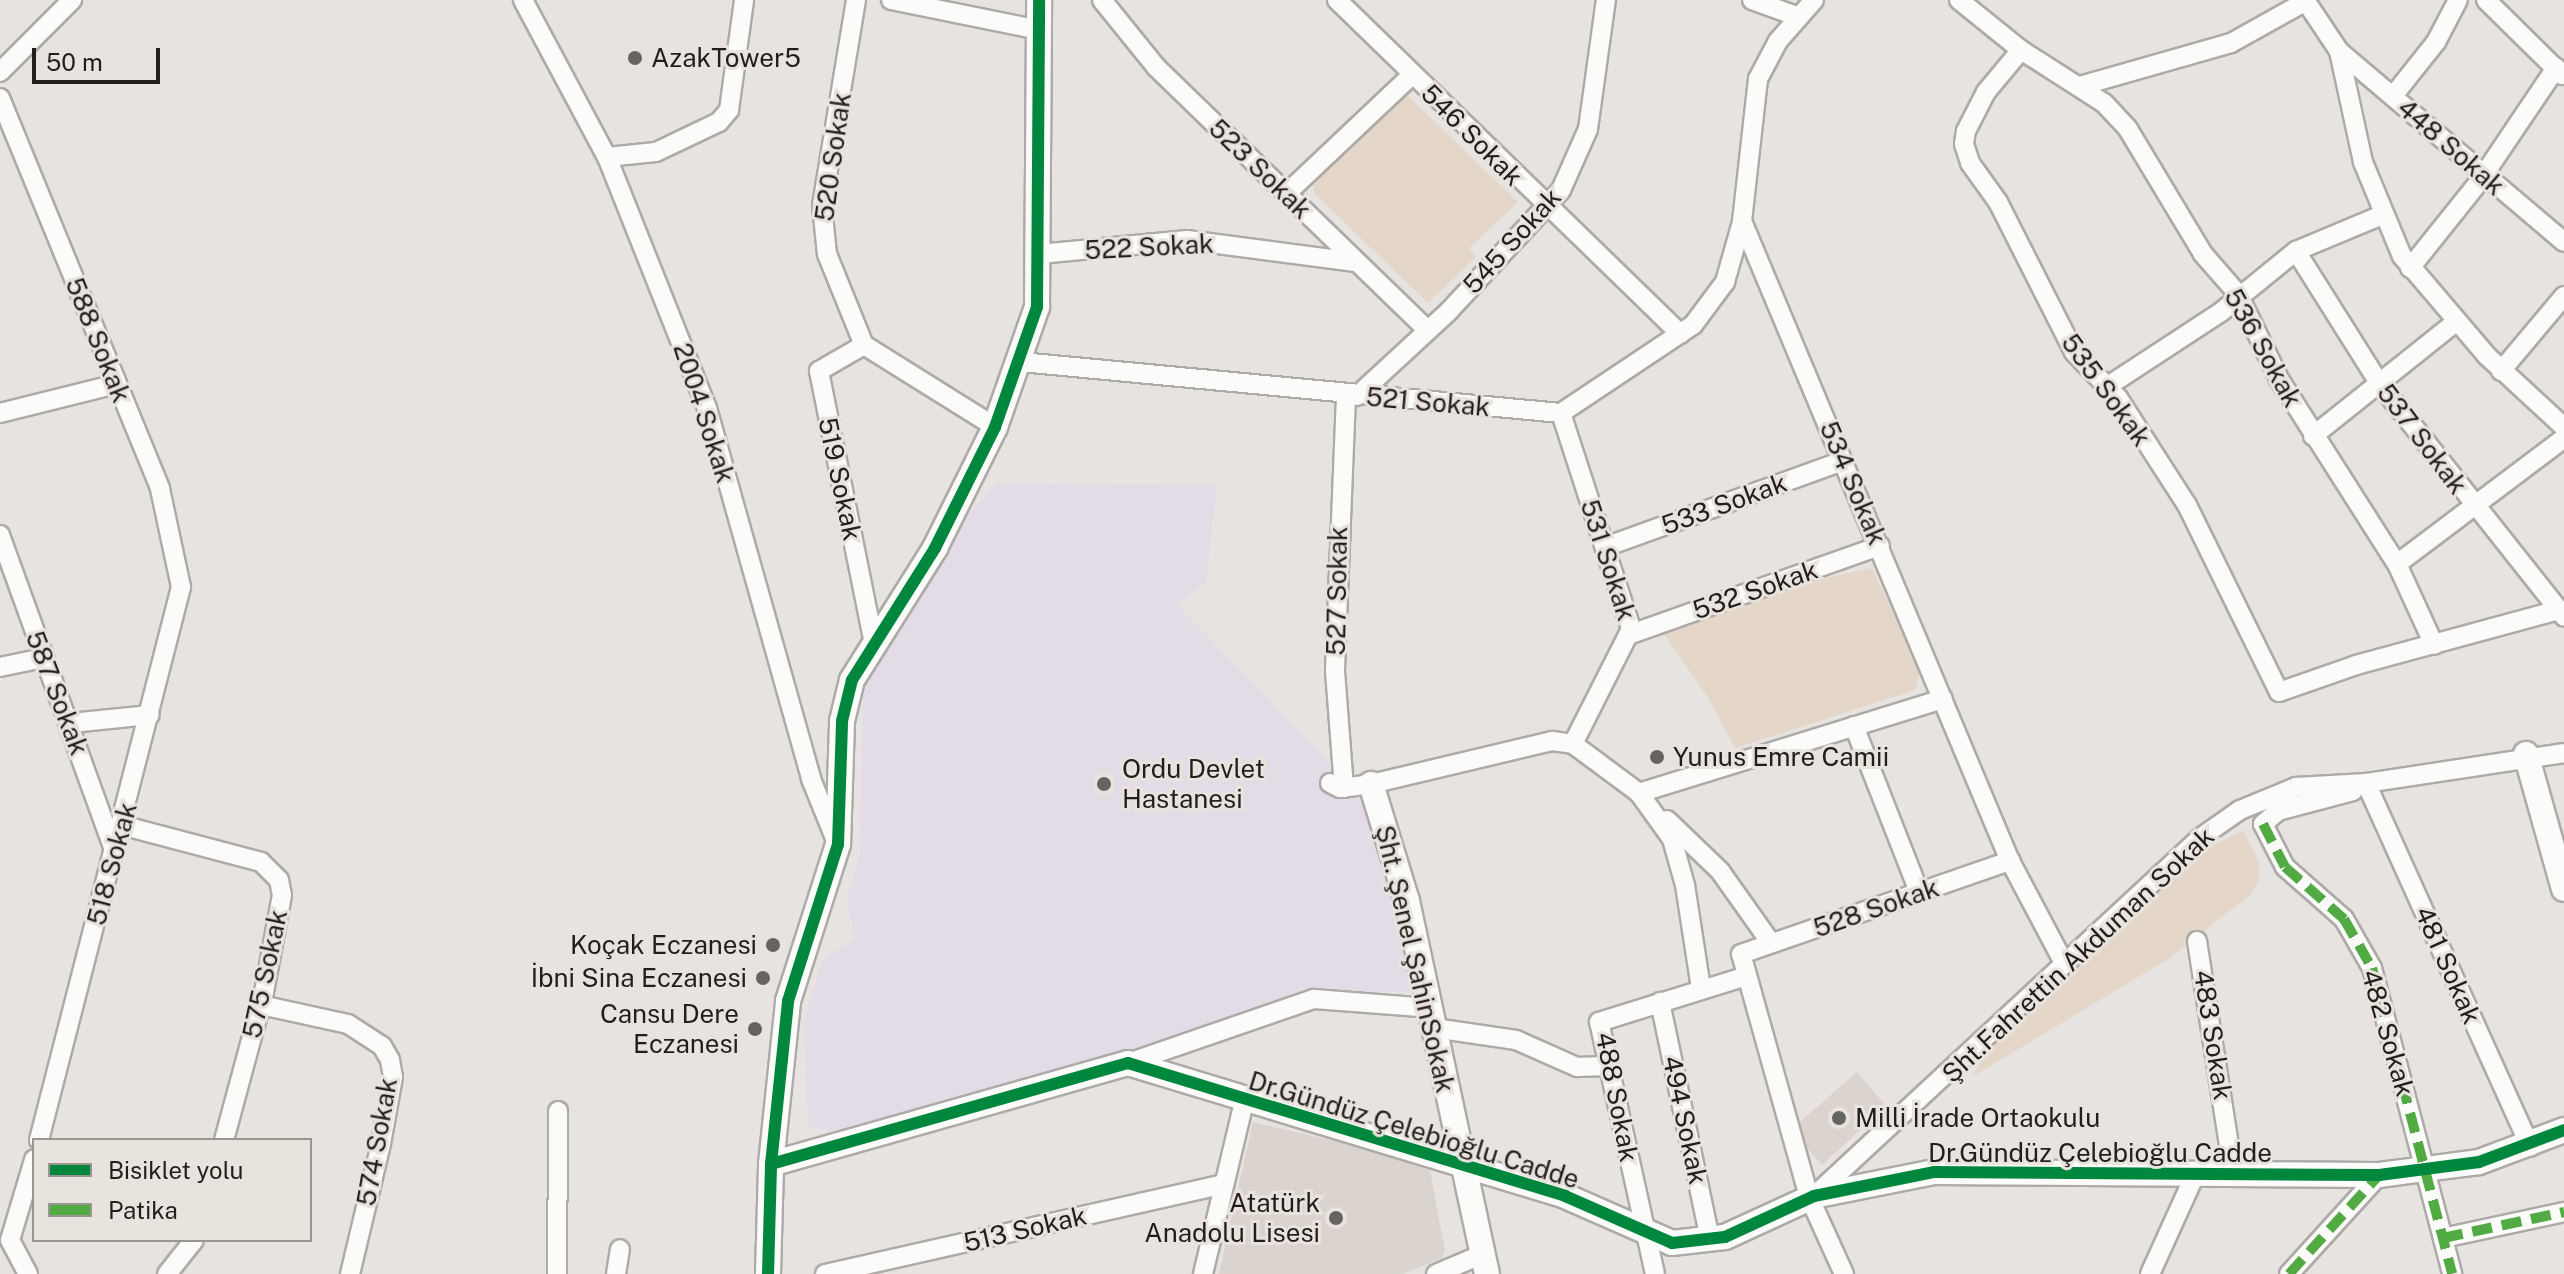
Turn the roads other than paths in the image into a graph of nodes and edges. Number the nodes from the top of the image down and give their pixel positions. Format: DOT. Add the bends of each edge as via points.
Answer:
graph roads {
  1 [pos="72,0"];
  2 [pos="523,0"];
  3 [pos="744,0"];
  4 [pos="856,0"];
  5 [pos="891,0"];
  6 [pos="1039,0"];
  7 [pos="1102,0"];
  8 [pos="1337,0"];
  9 [pos="1606,0"];
  10 [pos="1752,0"];
  11 [pos="1814,0"];
  12 [pos="1959,0"];
  13 [pos="2458,0"];
  14 [pos="2486,0"];
  15 [pos="2306,1"];
  16 [pos="1799,17"];
  17 [pos="1035,29"];
  18 [pos="2021,50"];
  19 [pos="2339,51"];
  20 [pos="0,72"];
  21 [pos="2560,73"];
  22 [pos="1412,75"];
  23 [pos="2080,86"];
  24 [pos="2393,96"];
  25 [pos="0,98"];
  26 [pos="607,157"];
  27 [pos="2483,176"];
  28 [pos="1286,194"];
  29 [pos="1545,208"];
  30 [pos="2382,215"];
  31 [pos="1742,221"];
  32 [pos="2564,242"];
  33 [pos="2296,251"];
  34 [pos="1039,254"];
  35 [pos="1354,262"];
  36 [pos="2410,268"];
  37 [pos="2238,294"];
  38 [pos="2564,296"];
  39 [pos="2456,322"];
  40 [pos="1427,330"];
  41 [pos="1680,334"];
  42 [pos="864,345"];
  43 [pos="1021,362"];
  44 [pos="2501,371"];
  45 [pos="2379,383"];
  46 [pos="116,384"];
  47 [pos="2108,386"];
  48 [pos="1352,395"];
  49 [pos="0,413"];
  50 [pos="1561,413"];
  51 [pos="995,427"];
  52 [pos="2564,427"];
  53 [pos="2313,436"];
  54 [pos="2564,438"];
  55 [pos="1842,461"];
  56 [pos="2474,508"];
  57 [pos="0,535"];
  58 [pos="1880,546"];
  59 [pos="1605,547"];
  60 [pos="2397,564"];
  61 [pos="2564,584"];
  62 [pos="181,587"];
  63 [pos="2557,608"];
  64 [pos="1631,634"];
  65 [pos="873,639"];
  66 [pos="2434,645"];
  67 [pos="43,658"];
  68 [pos="0,667"];
  69 [pos="1943,699"];
  70 [pos="150,715"];
  71 [pos="71,723"];
  72 [pos="1854,726"];
  73 [pos="1573,744"];
  74 [pos="2564,753"];
  75 [pos="2526,754"];
  76 [pos="2366,783"];
  77 [pos="1371,784"];
  78 [pos="1639,793"];
  79 [pos="121,825"];
  80 [pos="838,844"];
  81 [pos="114,850"];
  82 [pos="2010,861"];
  83 [pos="2564,889"];
  84 [pos="1920,894"];
  85 [pos="2197,941"];
  86 [pos="1771,943"];
  87 [pos="2064,963"];
  88 [pos="1747,976"];
  89 [pos="1701,988"];
  90 [pos="1660,1002"];
  91 [pos="261,1005"];
  92 [pos="1432,1018"];
  93 [pos="1128,1063"];
  94 [pos="1608,1066"];
  95 [pos="1244,1102"];
  96 [pos="558,1111"];
  97 [pos="2564,1130"];
  98 [pos="40,1138"];
  99 [pos="225,1138"];
  100 [pos="2530,1147"];
  101 [pos="771,1164"];
  102 [pos="32,1166"];
  103 [pos="1462,1169"];
  104 [pos="2428,1171"];
  105 [pos="2379,1175"];
  106 [pos="2194,1177"];
  107 [pos="2234,1177"];
  108 [pos="1224,1184"];
  109 [pos="1812,1196"];
  110 [pos="2564,1212"];
  111 [pos="1643,1230"];
  112 [pos="2443,1238"];
  113 [pos="1710,1239"];
  114 [pos="5,1241"];
  115 [pos="192,1242"];
  116 [pos="620,1249"];
  117 [pos="1485,1264"];
  118 [pos="28,1274"];
  119 [pos="167,1274"];
  120 [pos="350,1274"];
  121 [pos="557,1274"];
  122 [pos="616,1274"];
  123 [pos="768,1274"];
  124 [pos="825,1274"];
  125 [pos="1203,1274"];
  126 [pos="1436,1274"];
  127 [pos="1655,1274"];
  128 [pos="1844,1274"];
  129 [pos="2150,1274"];
  130 [pos="2289,1274"];
  131 [pos="2452,1274"];
  1 -- 20 [label="street"];
  2 -- 26 [label="street, 2004 Sokak"];
  3 -- 26 [label="street" via="729,110 719,122 656,152"];
  4 -- 42 [label="street, 520 Sokak" via="822,229 843,301"];
  5 -- 17 [label="street"];
  6 -- 17 [label="street"];
  7 -- 28 [label="street, 523 Sokak" via="1156,67"];
  8 -- 22 [label="street, 546 Sokak"];
  9 -- 29 [label="street, 545 Sokak" via="1588,129 1561,190"];
  10 -- 16 [label="street"];
  11 -- 16 [label="street, 534 Sokak"];
  12 -- 18 [label="street, 536 Sokak"];
  13 -- 24 [label="street" via="2436,42"];
  14 -- 21 [label="street"];
  15 -- 19 [label="street"];
  15 -- 23 [label="street" via="2231,43"];
  16 -- 31 [label="street, 534 Sokak" via="1778,41 1758,79"];
  17 -- 34 [label="street"];
  18 -- 23 [label="street, 536 Sokak"];
  18 -- 47 [label="street, 535 Sokak" via="1986,92 1963,139 1965,150 1998,202 2074,352"];
  19 -- 24 [label="street, 448 Sokak"];
  19 -- 30 [label="street" via="2363,162"];
  21 -- 27 [label="street"];
  22 -- 28 [label="street"];
  22 -- 29 [label="street, 546 Sokak"];
  23 -- 37 [label="street, 536 Sokak" via="2128,129 2203,254"];
  24 -- 27 [label="street, 448 Sokak"];
  25 -- 46 [label="street, 588 Sokak"];
  26 -- 80 [label="street, 2004 Sokak" via="707,408 811,779"];
  27 -- 32 [label="street, 448 Sokak"];
  27 -- 36 [label="street"];
  28 -- 35 [label="street, 523 Sokak"];
  29 -- 40 [label="street, 545 Sokak"];
  29 -- 41 [label="street, 546 Sokak"];
  30 -- 33 [label="street"];
  30 -- 36 [label="street"];
  31 -- 41 [label="street" via="1725,282 1713,302"];
  31 -- 55 [label="street, 534 Sokak"];
  33 -- 37 [label="street"];
  33 -- 45 [label="street, 537 Sokak"];
  34 -- 35 [label="street, 522 Sokak" via="1187,240"];
  34 -- 43 [label="street" via="1037,307"];
  35 -- 40 [label="street, 523 Sokak"];
  36 -- 39 [label="street"];
  37 -- 47 [label="street" via="2221,312"];
  37 -- 53 [label="street, 536 Sokak"];
  38 -- 44 [label="street"];
  39 -- 44 [label="street"];
  39 -- 45 [label="street"];
  40 -- 48 [label="street, 545 Sokak"];
  41 -- 50 [label="street"];
  42 -- 51 [label="street"];
  42 -- 65 [label="street, 519 Sokak" via="819,371"];
  43 -- 48 [label="street, 521 Sokak"];
  43 -- 51 [label="street"];
  44 -- 52 [label="street"];
  45 -- 53 [label="street"];
  45 -- 56 [label="street, 537 Sokak"];
  46 -- 49 [label="street"];
  46 -- 62 [label="street, 588 Sokak" via="160,489"];
  47 -- 66 [label="street, 535 Sokak" via="2187,505 2279,692"];
  48 -- 50 [label="street, 521 Sokak"];
  48 -- 77 [label="street, 527 Sokak" via="1335,670 1336,788"];
  50 -- 59 [label="street, 531 Sokak"];
  51 -- 65 [label="street" via="935,548"];
  53 -- 60 [label="street, 536 Sokak"];
  54 -- 56 [label="street"];
  55 -- 58 [label="street, 534 Sokak"];
  55 -- 59 [label="street, 533 Sokak"];
  56 -- 60 [label="street"];
  56 -- 63 [label="street, 537 Sokak"];
  57 -- 67 [label="street, 587 Sokak"];
  58 -- 64 [label="street, 532 Sokak"];
  58 -- 69 [label="street, 534 Sokak"];
  59 -- 64 [label="street, 531 Sokak"];
  60 -- 66 [label="street, 536 Sokak"];
  61 -- 63 [label="street"];
  62 -- 70 [label="street, 518 Sokak"];
  63 -- 66 [label="street"];
  64 -- 73 [label="street, 531 Sokak"];
  65 -- 80 [label="street" via="856,671 842,721"];
  67 -- 68 [label="street"];
  67 -- 71 [label="street, 587 Sokak"];
  69 -- 72 [label="street"];
  69 -- 82 [label="street, 534 Sokak"];
  70 -- 71 [label="street"];
  70 -- 79 [label="street, 518 Sokak"];
  71 -- 81 [label="street, 587 Sokak"];
  72 -- 78 [label="street"];
  72 -- 84 [label="street"];
  73 -- 77 [label="street" via="1552,741"];
  73 -- 78 [label="street"];
  74 -- 75 [label="street, Şht.Fahrettin Akduman Sokak"];
  75 -- 76 [label="street, Şht.Fahrettin Akduman Sokak"];
  75 -- 83 [label="street"];
  76 -- 87 [label="street, Şht.Fahrettin Akduman Sokak" via="2296,787 2240,810 2200,838"];
  76 -- 100 [label="street, 481 Sokak"];
  76 -- 104 [label="street, 482 Sokak" via="2349,793 2278,811 2263,824 2285,867 2344,919 2372,968"];
  77 -- 92 [label="street, Şht. Şenel ŞahinSokak" via="1407,901"];
  78 -- 86 [label="street" via="1720,871"];
  78 -- 89 [label="street" via="1672,839"];
  79 -- 81 [label="street, 518 Sokak"];
  79 -- 91 [label="street, 575 Sokak" via="272,869 282,895"];
  80 -- 101 [label="street" via="788,1001"];
  81 -- 98 [label="street, 518 Sokak"];
  82 -- 84 [label="street, 528 Sokak"];
  82 -- 87 [label="street, 534 Sokak"];
  84 -- 86 [label="street, 528 Sokak"];
  85 -- 107 [label="street, 483 Sokak"];
  86 -- 88 [label="street, 528 Sokak" via="1741,954"];
  87 -- 109 [label="street, Şht.Fahrettin Akduman Sokak"];
  88 -- 89 [label="street, 488 Sokak"];
  88 -- 109 [label="street"];
  89 -- 90 [label="street, 488 Sokak"];
  90 -- 94 [label="street, 488 Sokak" via="1599,1022"];
  90 -- 113 [label="street, 494 Sokak"];
  91 -- 99 [label="street, 575 Sokak"];
  91 -- 120 [label="street, 574 Sokak" via="348,1024 382,1046 390,1060 393,1077 381,1144"];
  92 -- 93 [label="street" via="1314,999"];
  92 -- 94 [label="street" via="1516,1040 1577,1067"];
  92 -- 103 [label="street, Şht. Şenel ŞahinSokak"];
  93 -- 95 [label="street, Dr.Gündüz Çelebioğlu Cadde"];
  93 -- 101 [label="street"];
  94 -- 111 [label="street, 488 Sokak"];
  95 -- 103 [label="street, Dr.Gündüz Çelebioğlu Cadde"];
  95 -- 108 [label="street"];
  96 -- 121 [label="street"];
  97 -- 100 [label="street, Dr.Gündüz Çelebioğlu Cadde"];
  100 -- 104 [label="street, Dr.Gündüz Çelebioğlu Cadde"];
  101 -- 123 [label="street"];
  102 -- 114 [label="street"];
  103 -- 111 [label="street, Dr.Gündüz Çelebioğlu Cadde" via="1565,1196"];
  103 -- 117 [label="street, Şht. Şenel ŞahinSokak"];
  104 -- 105 [label="street, Dr.Gündüz Çelebioğlu Cadde"];
  104 -- 112 [label="street, 482 Sokak"];
  105 -- 107 [label="street, Dr.Gündüz Çelebioğlu Cadde"];
  105 -- 130 [label="street"];
  106 -- 107 [label="street, Dr.Gündüz Çelebioğlu Cadde"];
  106 -- 109 [label="street, Dr.Gündüz Çelebioğlu Cadde" via="1934,1172"];
  106 -- 129 [label="street"];
  108 -- 124 [label="street, 513 Sokak"];
  108 -- 125 [label="street"];
  109 -- 113 [label="street, Dr.Gündüz Çelebioğlu Cadde"];
  109 -- 128 [label="street"];
  110 -- 112 [label="street"];
  111 -- 113 [label="street, Dr.Gündüz Çelebioğlu Cadde" via="1672,1243"];
  111 -- 127 [label="street, 488 Sokak"];
  112 -- 131 [label="street, 482 Sokak"];
  114 -- 118 [label="street"];
  115 -- 119 [label="street"];
  116 -- 122 [label="street"];
  117 -- 126 [label="street"];
}
